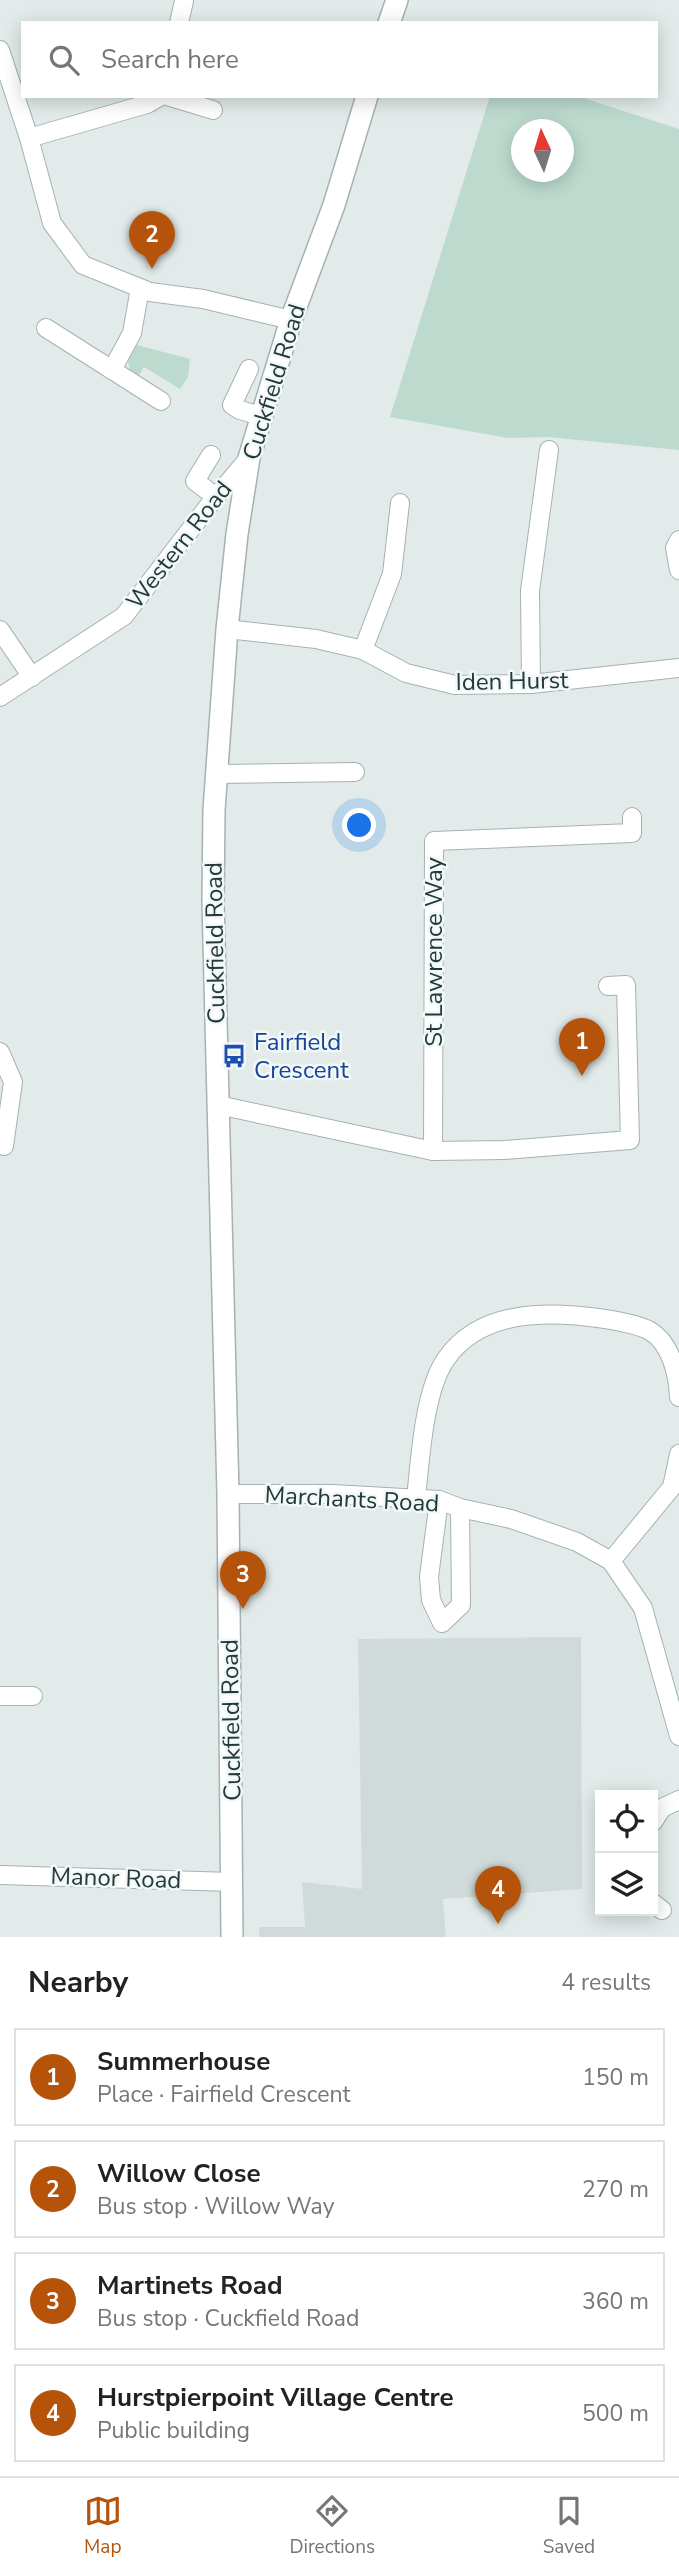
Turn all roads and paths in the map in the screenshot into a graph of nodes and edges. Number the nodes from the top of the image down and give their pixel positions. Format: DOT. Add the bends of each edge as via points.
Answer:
graph roads {
  1 [pos="183,0"];
  2 [pos="397,0"];
  3 [pos="201,1"];
  4 [pos="179,21"];
  5 [pos="390,21"];
  6 [pos="0,50"];
  7 [pos="157,98"];
  8 [pos="174,98"];
  9 [pos="366,98"];
  10 [pos="214,110"];
  11 [pos="29,138"];
  12 [pos="139,288"];
  13 [pos="291,320"];
  14 [pos="46,328"];
  15 [pos="249,369"];
  16 [pos="112,370"];
  17 [pos="161,401"];
  18 [pos="261,416"];
  19 [pos="549,450"];
  20 [pos="211,455"];
  21 [pos="249,458"];
  22 [pos="216,497"];
  23 [pos="400,503"];
  24 [pos="679,540"];
  25 [pos="679,570"];
  26 [pos="227,629"];
  27 [pos="0,630"];
  28 [pos="363,650"];
  29 [pos="679,668"];
  30 [pos="33,677"];
  31 [pos="531,684"];
  32 [pos="0,697"];
  33 [pos="355,772"];
  34 [pos="216,774"];
  35 [pos="632,817"];
  36 [pos="608,986"];
  37 [pos="0,1052"];
  38 [pos="218,1105"];
  39 [pos="4,1146"];
  40 [pos="433,1151"];
  41 [pos="679,1397"];
  42 [pos="679,1454"];
  43 [pos="228,1493"];
  44 [pos="416,1499"];
  45 [pos="439,1500"];
  46 [pos="460,1508"];
  47 [pos="611,1561"];
  48 [pos="0,1696"];
  49 [pos="33,1696"];
  50 [pos="679,1736"];
  51 [pos="679,1800"];
  52 [pos="658,1814"];
  53 [pos="0,1875"];
  54 [pos="233,1882"];
  55 [pos="232,1937"];
  1 -- 3 [label="street"];
  1 -- 4 [label="street"];
  2 -- 5 [label="street"];
  6 -- 11 [label="street"];
  7 -- 11 [label="street"];
  8 -- 10 [label="street"];
  9 -- 13 [label="street, Cuckfield Road" via="334,205"];
  11 -- 12 [label="street" via="52,223 60,234 83,265"];
  12 -- 13 [label="street"];
  12 -- 16 [label="street" via="132,333"];
  13 -- 18 [label="street, Cuckfield Road"];
  14 -- 16 [label="street"];
  15 -- 18 [label="street" via="232,405"];
  16 -- 17 [label="street"];
  18 -- 21 [label="street, Cuckfield Road"];
  19 -- 31 [label="street" via="530,591"];
  20 -- 22 [label="street" via="195,481"];
  21 -- 22 [label="street, Western Road"];
  21 -- 26 [label="street, Cuckfield Road"];
  22 -- 30 [label="street, Western Road" via="124,616"];
  23 -- 28 [label="street" via="392,574"];
  24 -- 25 [label="street" via="675,548"];
  26 -- 28 [label="street, Iden Hurst" via="316,639"];
  26 -- 34 [label="street, Cuckfield Road"];
  27 -- 30 [label="street"];
  28 -- 31 [label="street, Iden Hurst" via="406,673 455,685"];
  29 -- 31 [label="street, Iden Hurst"];
  30 -- 32 [label="street, Western Road"];
  33 -- 34 [label="street"];
  34 -- 38 [label="street, Cuckfield Road" via="213,902"];
  35 -- 40 [label="street, St Lawrence Way" via="632,833 434,841"];
  36 -- 40 [label="street" via="626,985 630,1140"];
  37 -- 39 [label="street" via="13,1082"];
  38 -- 40 [label="street"];
  38 -- 43 [label="street, Cuckfield Road"];
  41 -- 44 [label="street" via="667,1350 650,1331 574,1315 527,1314 495,1322 462,1341 445,1360 432,1391"];
  42 -- 47 [label="street" via="672,1486"];
  43 -- 44 [label="street, Marchants Road"];
  43 -- 54 [label="street, Cuckfield Road"];
  44 -- 45 [label="street, Marchants Road"];
  45 -- 46 [label="street, Marchants Road"];
  45 -- 46 [label="street" via="429,1577 431,1600 442,1623 461,1605"];
  46 -- 47 [label="street, Marchants Road" via="524,1523 577,1542"];
  47 -- 50 [label="street, Marchants Road" via="643,1608"];
  48 -- 49 [label="street"];
  51 -- 52 [label="street"];
  53 -- 54 [label="street, Manor Road"];
  54 -- 55 [label="street, Cuckfield Road"];
}
